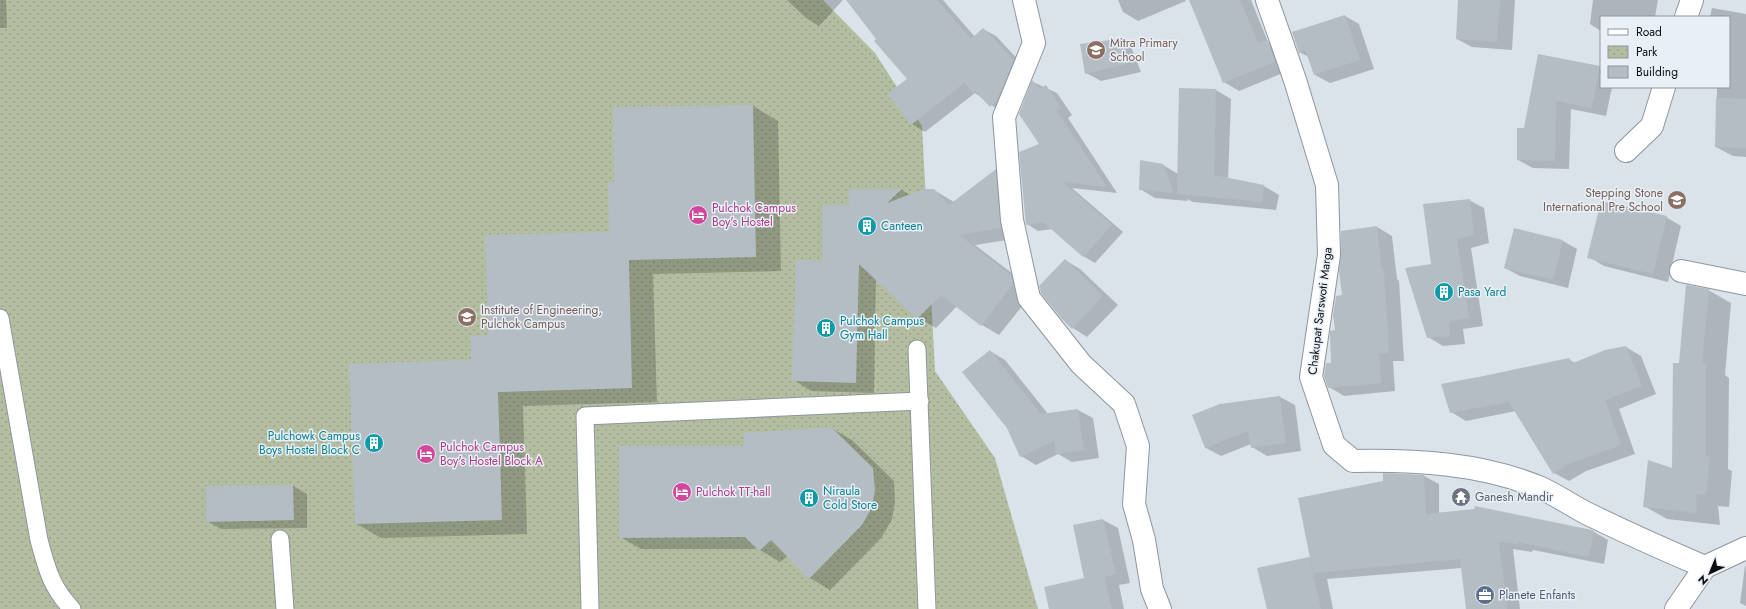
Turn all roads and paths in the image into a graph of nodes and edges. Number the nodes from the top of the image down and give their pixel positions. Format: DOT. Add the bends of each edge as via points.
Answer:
graph roads {
  1 [pos="1024,0"];
  2 [pos="1267,0"];
  3 [pos="1692,0"];
  4 [pos="1686,16"];
  5 [pos="1664,88"];
  6 [pos="1626,151"];
  7 [pos="1682,271"];
  8 [pos="1746,284"];
  9 [pos="0,318"];
  10 [pos="917,349"];
  11 [pos="920,401"];
  12 [pos="280,539"];
  13 [pos="1746,548"];
  14 [pos="1705,567"];
  15 [pos="72,609"];
  16 [pos="286,609"];
  17 [pos="590,609"];
  18 [pos="927,609"];
  19 [pos="1160,609"];
  20 [pos="1676,609"];
  1 -- 19 [label="street" via="1034,44 1004,117 1012,220 1029,298 1081,364 1124,404 1138,446 1134,504 1144,540 1152,589"];
  2 -- 14 [label="street, Chakupat Sarswoti Marga" via="1327,185 1329,255 1311,377 1334,445 1353,461 1409,460 1447,463 1497,474 1541,488 1638,538"];
  3 -- 4 [label="street"];
  5 -- 6 [label="street" via="1652,126"];
  7 -- 8 [label="street"];
  9 -- 15 [label="lane" via="39,540 49,575 60,596"];
  10 -- 11 [label="lane"];
  11 -- 17 [label="lane" via="585,416"];
  11 -- 18 [label="lane"];
  12 -- 16 [label="lane"];
  13 -- 14 [label="street"];
  14 -- 20 [label="street"];
}
